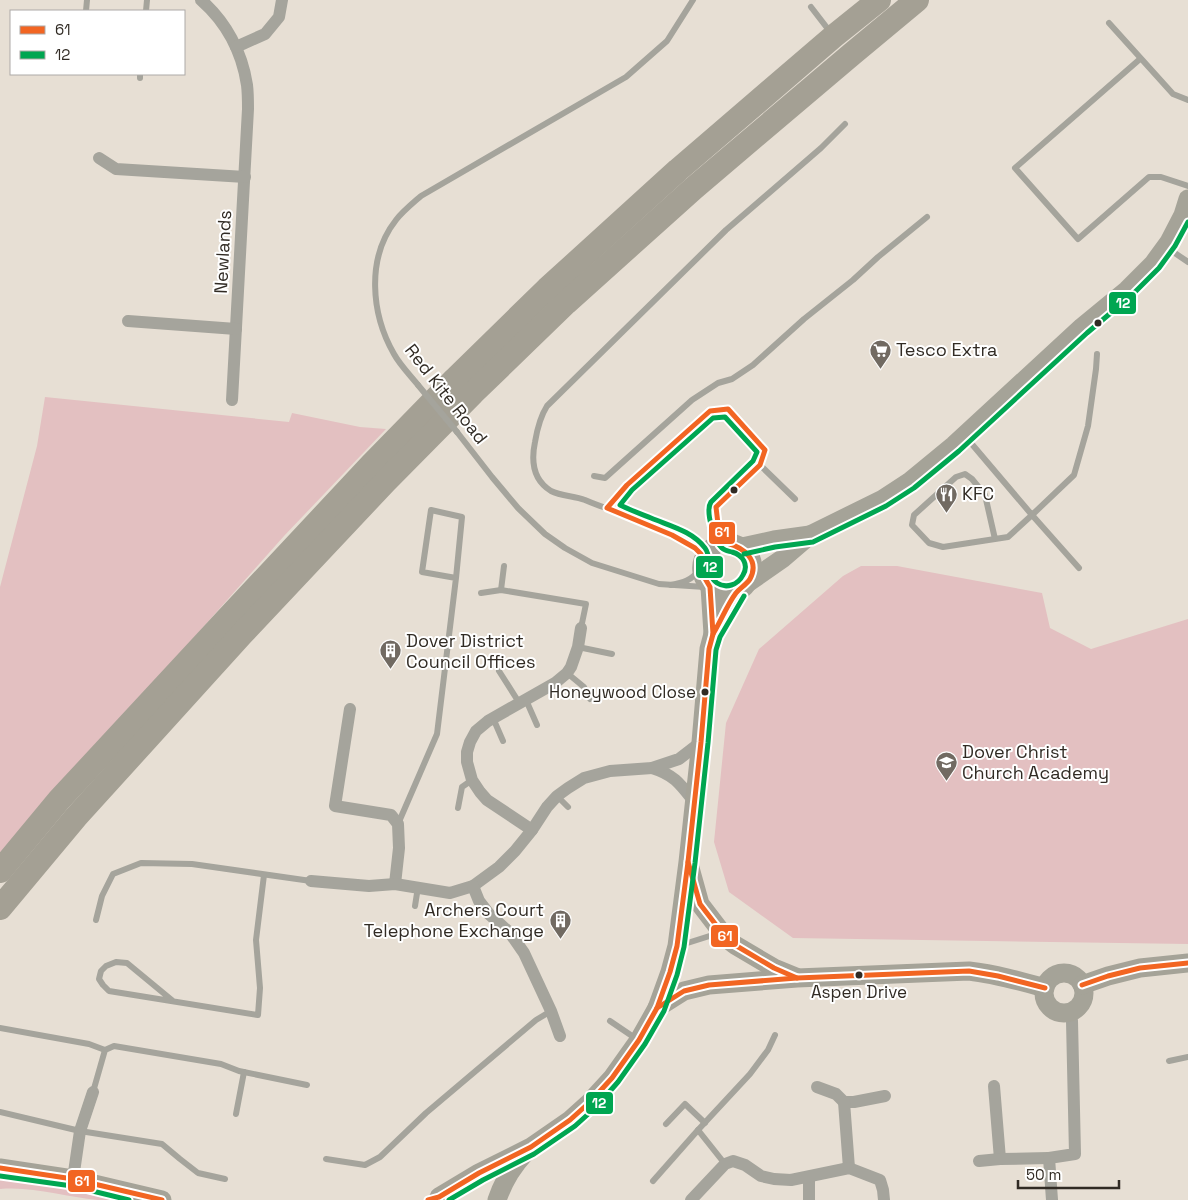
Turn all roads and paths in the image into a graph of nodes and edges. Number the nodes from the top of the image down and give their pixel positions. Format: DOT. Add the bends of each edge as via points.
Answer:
graph roads {
  1 [pos="201,0"];
  2 [pos="282,0"];
  3 [pos="693,0"];
  4 [pos="879,0"];
  5 [pos="917,0"];
  6 [pos="810,7"];
  7 [pos="1108,24"];
  8 [pos="834,36"];
  9 [pos="236,47"];
  10 [pos="1140,59"];
  11 [pos="1188,100"];
  12 [pos="844,124"];
  13 [pos="99,158"];
  14 [pos="245,177"];
  15 [pos="1188,186"];
  16 [pos="1188,199"];
  17 [pos="927,217"];
  18 [pos="1166,246"];
  19 [pos="1188,262"];
  20 [pos="128,321"];
  21 [pos="236,329"];
  22 [pos="1097,354"];
  23 [pos="232,400"];
  24 [pos="964,435"];
  25 [pos="760,465"];
  26 [pos="594,476"];
  27 [pos="795,499"];
  28 [pos="607,508"];
  29 [pos="1032,516"];
  30 [pos="810,536"];
  31 [pos="995,539"];
  32 [pos="734,545"];
  33 [pos="504,566"];
  34 [pos="702,566"];
  35 [pos="1078,568"];
  36 [pos="456,578"];
  37 [pos="671,585"];
  38 [pos="710,587"];
  39 [pos="743,587"];
  40 [pos="501,590"];
  41 [pos="481,593"];
  42 [pos="581,628"];
  43 [pos="713,634"];
  44 [pos="578,647"];
  45 [pos="612,654"];
  46 [pos="499,671"];
  47 [pos="567,673"];
  48 [pos="590,699"];
  49 [pos="523,702"];
  50 [pos="350,709"];
  51 [pos="493,718"];
  52 [pos="537,725"];
  53 [pos="503,741"];
  54 [pos="701,742"];
  55 [pos="652,768"];
  56 [pos="472,780"];
  57 [pos="557,796"];
  58 [pos="695,803"];
  59 [pos="568,807"];
  60 [pos="458,808"];
  61 [pos="398,824"];
  62 [pos="532,830"];
  63 [pos="688,862"];
  64 [pos="0,871"];
  65 [pos="264,875"];
  66 [pos="311,881"];
  67 [pos="396,884"];
  68 [pos="473,886"];
  69 [pos="418,887"];
  70 [pos="415,906"];
  71 [pos="0,908"];
  72 [pos="96,920"];
  73 [pos="722,932"];
  74 [pos="677,946"];
  75 [pos="1188,963"];
  76 [pos="797,978"];
  77 [pos="1082,985"];
  78 [pos="1045,988"];
  79 [pos="173,1001"];
  80 [pos="657,1008"];
  81 [pos="551,1011"];
  82 [pos="1070,1012"];
  83 [pos="610,1021"];
  84 [pos="0,1028"];
  85 [pos="775,1034"];
  86 [pos="560,1036"];
  87 [pos="639,1040"];
  88 [pos="105,1050"];
  89 [pos="1188,1057"];
  90 [pos="1169,1061"];
  91 [pos="244,1072"];
  92 [pos="307,1085"];
  93 [pos="994,1086"];
  94 [pos="817,1088"];
  95 [pos="94,1092"];
  96 [pos="885,1096"];
  97 [pos="844,1102"];
  98 [pos="0,1112"];
  99 [pos="236,1114"];
  100 [pos="705,1123"];
  101 [pos="666,1124"];
  102 [pos="698,1130"];
  103 [pos="80,1131"];
  104 [pos="531,1147"];
  105 [pos="1049,1158"];
  106 [pos="326,1159"];
  107 [pos="1000,1159"];
  108 [pos="979,1161"];
  109 [pos="725,1164"];
  110 [pos="0,1168"];
  111 [pos="849,1168"];
  112 [pos="809,1177"];
  113 [pos="73,1179"];
  114 [pos="225,1179"];
  115 [pos="653,1181"];
  116 [pos="434,1199"];
  117 [pos="162,1200"];
  118 [pos="463,1200"];
  119 [pos="497,1200"];
  120 [pos="691,1200"];
  121 [pos="809,1200"];
  122 [pos="884,1200"];
  123 [pos="1052,1200"];
  1 -- 9 [label="street, Newlands" via="222,22"];
  2 -- 9 [label="street" via="279,16 265,34"];
  3 -- 37 [label="lane, Red Kite Road, bridge" via="667,40 626,77 421,196 396,219 383,241 375,268 382,328 394,355 518,508 545,534 592,563"];
  4 -- 8 [label="highway"];
  5 -- 71 [label="highway" via="694,188 473,393 242,634 76,817"];
  6 -- 8 [label="lane"];
  7 -- 10 [label="lane"];
  8 -- 64 [label="highway" via="546,289 455,379 79,778"];
  9 -- 14 [label="street, Newlands" via="247,86"];
  10 -- 11 [label="lane" via="1173,94"];
  10 -- 15 [label="lane" via="1015,168 1078,239 1149,177"];
  12 -- 28 [label="lane" via="726,230 543,412 532,455 534,470 541,481 551,490"];
  13 -- 14 [label="street" via="116,169"];
  14 -- 21 [label="street, Newlands"];
  16 -- 18 [label="street"];
  17 -- 26 [label="lane" via="753,365 692,400 605,478"];
  18 -- 19 [label="lane"];
  18 -- 24 [label="street" via="1127,290"];
  20 -- 21 [label="street"];
  21 -- 23 [label="street, Newlands"];
  22 -- 29 [label="lane" via="1088,426 1074,476"];
  24 -- 29 [label="lane"];
  24 -- 30 [label="street" via="909,482"];
  25 -- 27 [label="lane"];
  25 -- 28 [label="lane" via="765,450 728,410 710,411 627,484"];
  25 -- 32 [label="lane" via="716,507 718,524"];
  28 -- 34 [label="lane" via="673,534 693,546 701,554"];
  29 -- 31 [label="lane" via="1008,537"];
  29 -- 35 [label="lane"];
  30 -- 32 [label="street"];
  30 -- 39 [label="street"];
  31 -- 31 [label="lane" via="985,495 965,474 956,477 914,515 912,525 929,543 943,547"];
  32 -- 34 [label="street" via="719,543 707,553"];
  32 -- 39 [label="street" via="749,554 752,561 752,575"];
  33 -- 40 [label="lane"];
  34 -- 37 [label="lane" via="690,580"];
  34 -- 38 [label="street" via="702,574"];
  36 -- 36 [label="lane" via="422,572 431,510 462,516"];
  36 -- 61 [label="lane" via="437,734"];
  37 -- 38 [label="lane, Red Kite Road"];
  38 -- 39 [label="street" via="730,594"];
  38 -- 43 [label="street"];
  39 -- 43 [label="street"];
  40 -- 41 [label="lane"];
  40 -- 42 [label="lane" via="586,604"];
  42 -- 44 [label="street"];
  43 -- 54 [label="street"];
  44 -- 45 [label="lane"];
  44 -- 47 [label="street"];
  46 -- 49 [label="lane"];
  47 -- 48 [label="lane" via="584,687"];
  47 -- 49 [label="street"];
  49 -- 51 [label="street"];
  49 -- 52 [label="lane"];
  50 -- 61 [label="street" via="335,806 391,815"];
  51 -- 53 [label="lane"];
  51 -- 56 [label="street" via="476,731 470,742 467,762"];
  54 -- 55 [label="street" via="679,759"];
  54 -- 58 [label="street"];
  55 -- 57 [label="street" via="610,770 584,778"];
  55 -- 58 [label="street" via="677,781"];
  56 -- 60 [label="lane" via="462,787"];
  56 -- 62 [label="street" via="487,800"];
  57 -- 59 [label="lane"];
  57 -- 62 [label="street"];
  58 -- 63 [label="street"];
  61 -- 67 [label="street"];
  62 -- 68 [label="street" via="499,867"];
  63 -- 73 [label="street" via="700,904"];
  63 -- 74 [label="street"];
  65 -- 66 [label="lane"];
  65 -- 72 [label="lane" via="192,864 142,863 113,874 102,896"];
  65 -- 79 [label="lane" via="256,940 260,988 258,1015"];
  66 -- 67 [label="street" via="369,886"];
  67 -- 69 [label="street"];
  68 -- 69 [label="street" via="450,893"];
  68 -- 81 [label="street" via="488,914 510,933 524,953"];
  69 -- 70 [label="lane"];
  73 -- 74 [label="lane"];
  73 -- 76 [label="street" via="735,945"];
  74 -- 80 [label="street"];
  75 -- 77 [label="street" via="1140,968"];
  76 -- 78 [label="street" via="969,971"];
  76 -- 80 [label="street" via="709,985 684,991"];
  77 -- 78 [label="street" via="1073,976 1059,974"];
  77 -- 82 [label="street" via="1081,1004"];
  78 -- 82 [label="street" via="1048,1006 1064,1014"];
  79 -- 79 [label="lane" via="109,991 99,979 101,971 116,962 127,963"];
  80 -- 87 [label="street"];
  81 -- 86 [label="street"];
  81 -- 106 [label="lane" via="450,1092 380,1157 365,1165"];
  82 -- 105 [label="street" via="1075,1154"];
  83 -- 87 [label="lane"];
  84 -- 88 [label="lane" via="89,1044"];
  85 -- 100 [label="lane" via="768,1050 750,1074"];
  87 -- 104 [label="street" via="590,1102"];
  88 -- 91 [label="lane" via="121,1046 221,1064"];
  88 -- 95 [label="lane"];
  89 -- 90 [label="lane"];
  91 -- 92 [label="lane"];
  91 -- 99 [label="lane"];
  93 -- 107 [label="street"];
  94 -- 97 [label="street" via="836,1094"];
  95 -- 103 [label="street"];
  96 -- 97 [label="street"];
  97 -- 111 [label="street"];
  98 -- 103 [label="lane"];
  100 -- 101 [label="lane" via="685,1104"];
  100 -- 102 [label="lane"];
  102 -- 109 [label="lane"];
  102 -- 115 [label="lane"];
  103 -- 113 [label="street"];
  103 -- 114 [label="lane" via="162,1144 198,1173"];
  104 -- 116 [label="street"];
  104 -- 119 [label="street" via="516,1163"];
  105 -- 107 [label="street"];
  105 -- 123 [label="street"];
  107 -- 108 [label="street"];
  109 -- 112 [label="street" via="733,1161 774,1179"];
  109 -- 120 [label="street"];
  110 -- 113 [label="street"];
  111 -- 112 [label="street"];
  111 -- 122 [label="street" via="880,1180"];
  112 -- 121 [label="street"];
  113 -- 117 [label="street"];
  116 -- 118 [label="street" via="452,1197"];
}
